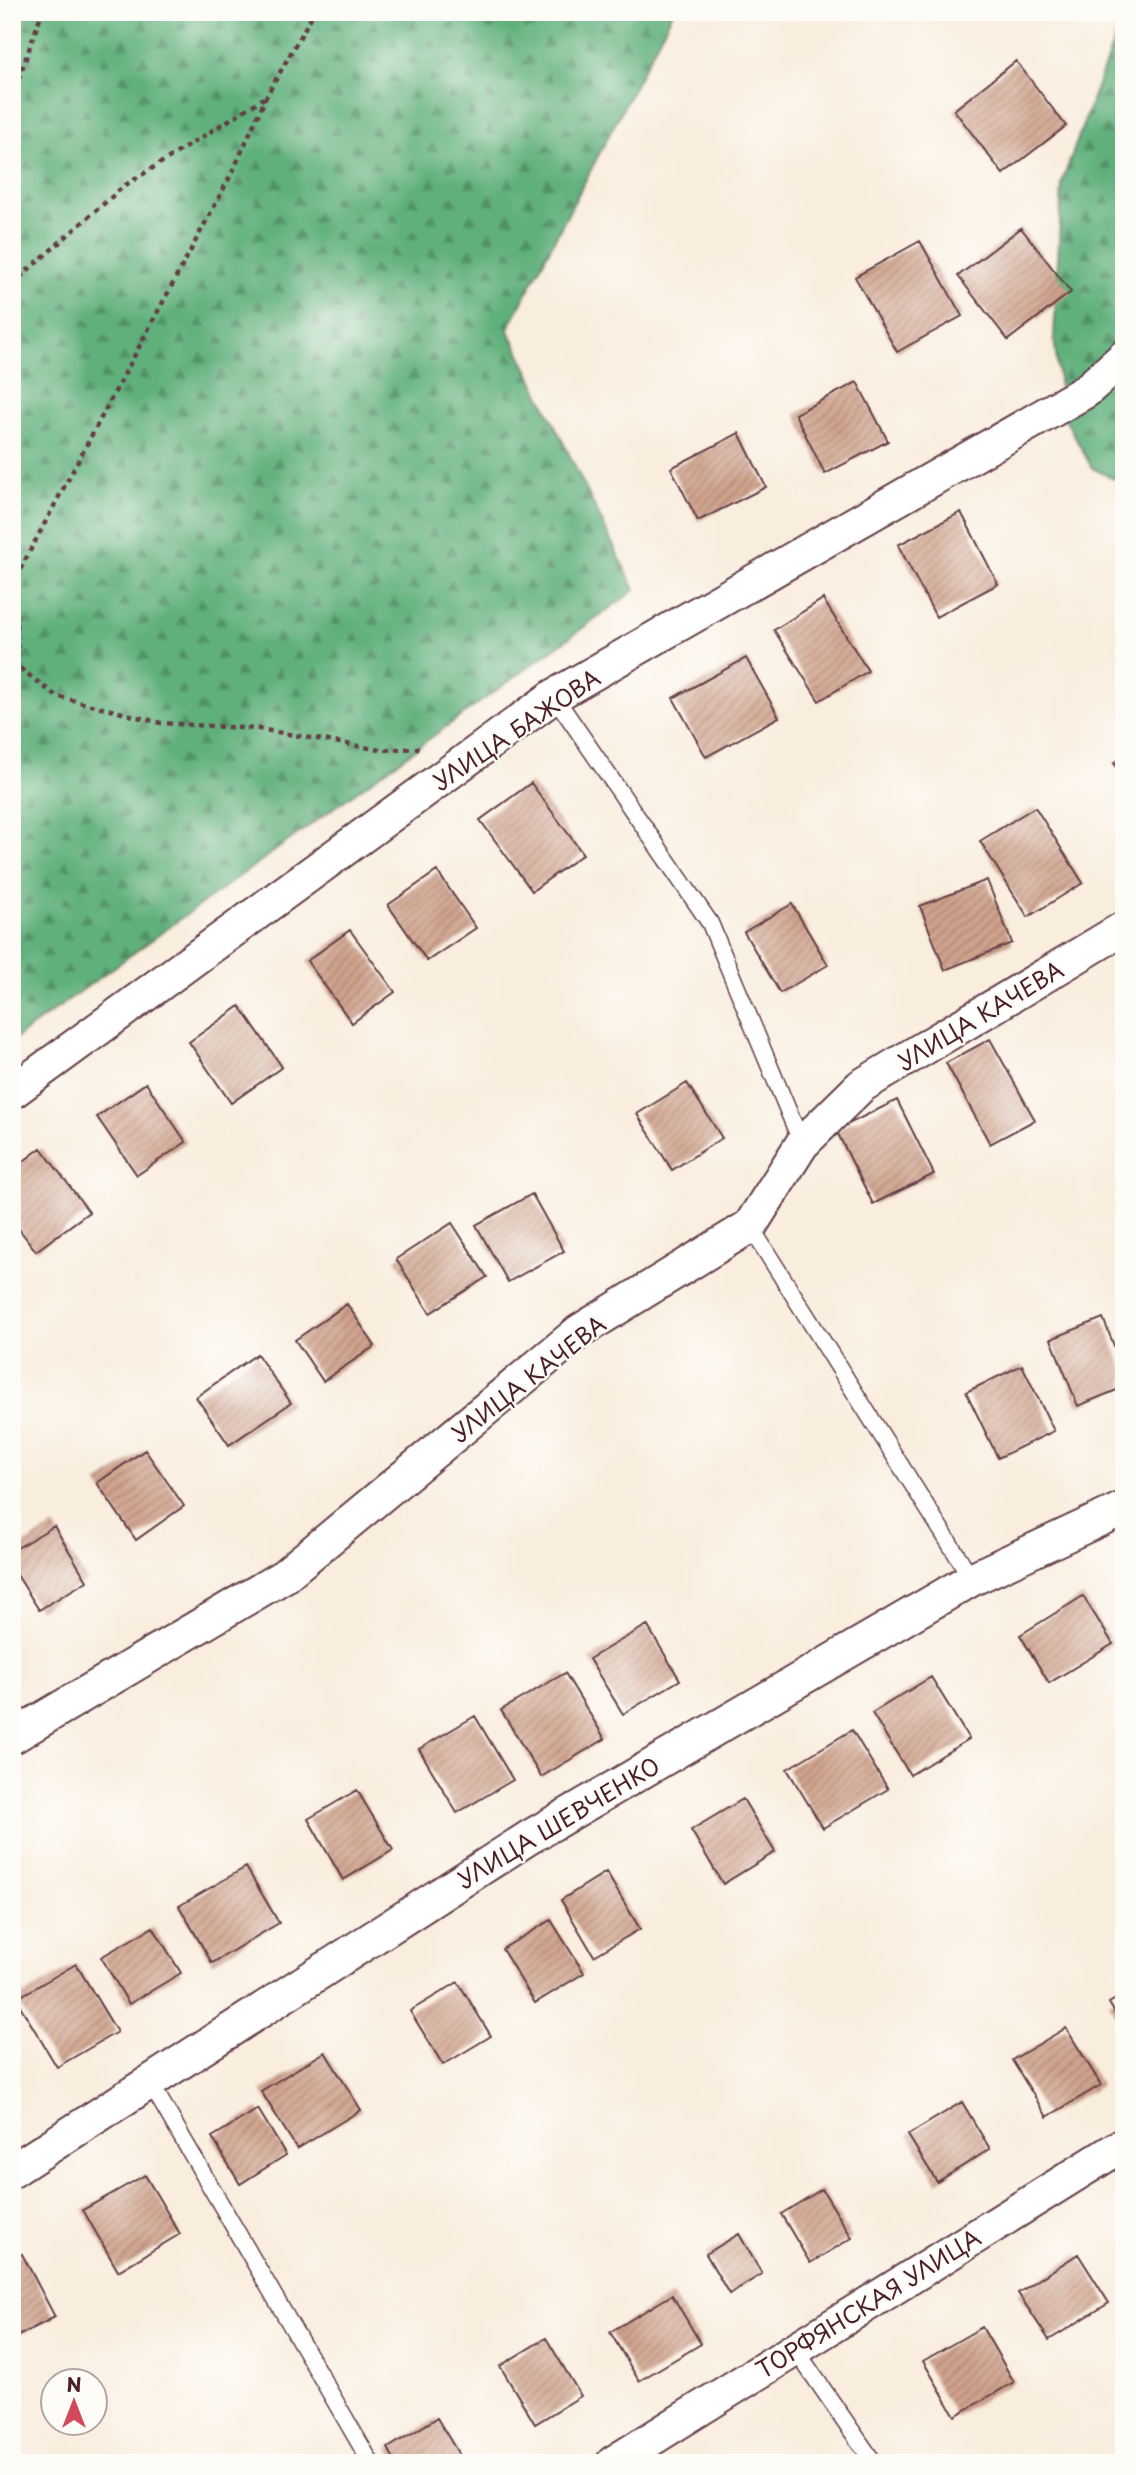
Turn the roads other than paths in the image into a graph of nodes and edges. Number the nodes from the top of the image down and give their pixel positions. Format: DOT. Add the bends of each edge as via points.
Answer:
graph roads {
  1 [pos="1124,357"];
  2 [pos="554,696"];
  3 [pos="1124,928"];
  4 [pos="12,1092"];
  5 [pos="802,1144"];
  6 [pos="750,1227"];
  7 [pos="1124,1508"];
  8 [pos="972,1578"];
  9 [pos="12,1737"];
  10 [pos="151,2084"];
  11 [pos="1124,2144"];
  12 [pos="12,2171"];
  13 [pos="795,2349"];
  14 [pos="371,2463"];
  15 [pos="612,2463"];
  16 [pos="874,2463"];
  1 -- 2 [label="street, УЛИЦА БАЖОВА" via="1086,391"];
  2 -- 4 [label="street, УЛИЦА БАЖОВА"];
  2 -- 5 [label="lane" via="710,923"];
  3 -- 5 [label="street, УЛИЦА КАЧЕВА" via="862,1086"];
  5 -- 6 [label="street, УЛИЦА КАЧЕВА"];
  6 -- 8 [label="lane"];
  6 -- 9 [label="street, УЛИЦА КАЧЕВА" via="580,1331 284,1576"];
  7 -- 8 [label="street, УЛИЦА ШЕВЧЕНКО"];
  8 -- 10 [label="street, УЛИЦА ШЕВЧЕНКО" via="528,1838"];
  10 -- 12 [label="street, УЛИЦА ШЕВЧЕНКО"];
  10 -- 14 [label="lane"];
  11 -- 13 [label="street, ТОРФЯНСКАЯ УЛИЦА"];
  13 -- 15 [label="street, ТОРФЯНСКАЯ УЛИЦА"];
  13 -- 16 [label="lane"];
}
